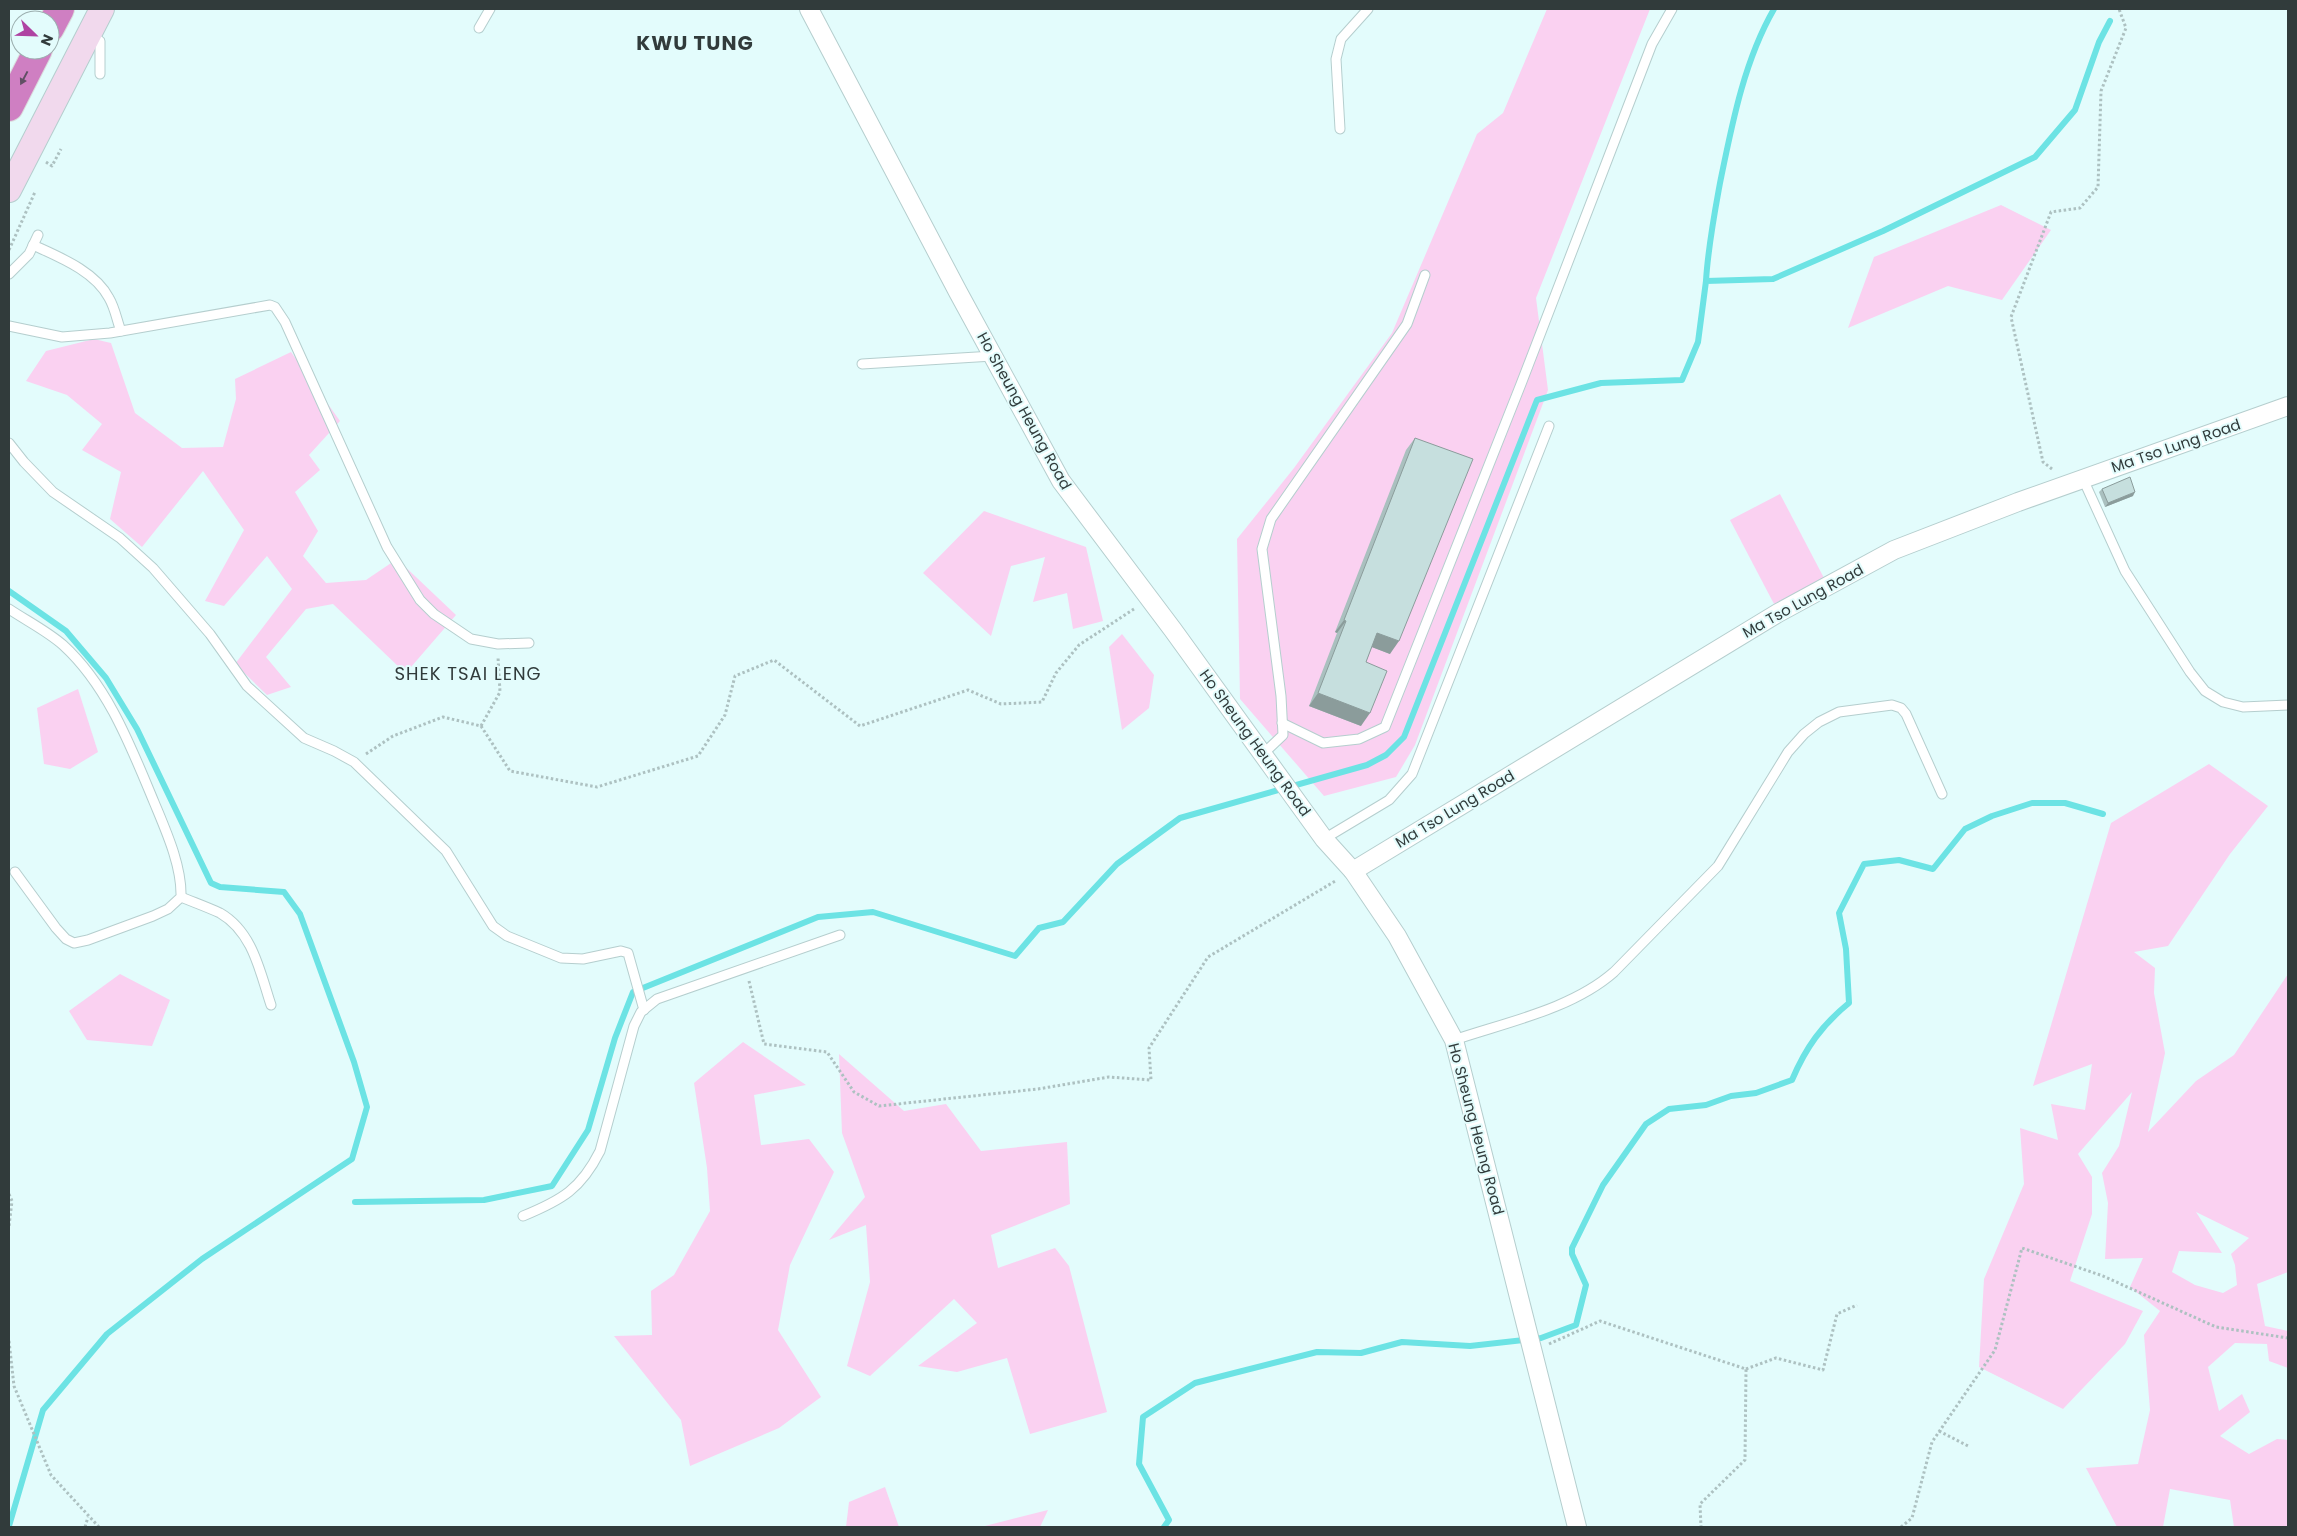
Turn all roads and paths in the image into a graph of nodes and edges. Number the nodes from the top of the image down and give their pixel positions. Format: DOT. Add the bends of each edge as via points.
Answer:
graph roads {
  1 [pos="102,9"];
  2 [pos="490,9"];
  3 [pos="809,9"];
  4 [pos="1368,9"];
  5 [pos="1672,9"];
  6 [pos="2119,9"];
  7 [pos="479,28"];
  8 [pos="89,35"];
  9 [pos="33,60"];
  10 [pos="100,74"];
  11 [pos="9,106"];
  12 [pos="1340,129"];
  13 [pos="61,149"];
  14 [pos="52,166"];
  15 [pos="9,190"];
  16 [pos="38,235"];
  17 [pos="33,245"];
  18 [pos="9,274"];
  19 [pos="1425,275"];
  20 [pos="9,326"];
  21 [pos="121,331"];
  22 [pos="993,356"];
  23 [pos="862,364"];
  24 [pos="2288,406"];
  25 [pos="1549,426"];
  26 [pos="9,443"];
  27 [pos="2076,481"];
  28 [pos="1149,598"];
  29 [pos="9,609"];
  30 [pos="529,643"];
  31 [pos="498,644"];
  32 [pos="2288,705"];
  33 [pos="1282,723"];
  34 [pos="481,726"];
  35 [pos="1263,754"];
  36 [pos="354,762"];
  37 [pos="1942,794"];
  38 [pos="1324,839"];
  39 [pos="1353,870"];
  40 [pos="15,872"];
  41 [pos="180,897"];
  42 [pos="840,935"];
  43 [pos="745,968"];
  44 [pos="271,1005"];
  45 [pos="644,1010"];
  46 [pos="1454,1040"];
  47 [pos="9,1194"];
  48 [pos="523,1216"];
  49 [pos="9,1226"];
  50 [pos="1857,1305"];
  51 [pos="2288,1338"];
  52 [pos="9,1342"];
  53 [pos="1533,1352"];
  54 [pos="1746,1370"];
  55 [pos="1939,1431"];
  56 [pos="1970,1447"];
  57 [pos="88,1516"];
  58 [pos="85,1527"];
  59 [pos="99,1527"];
  60 [pos="1577,1527"];
  61 [pos="1701,1527"];
  62 [pos="1901,1527"];
  1 -- 8 [label="main road"];
  2 -- 7 [label="lane"];
  3 -- 22 [label="street, Ho Sheung Heung Road"];
  4 -- 12 [label="lane" via="1341,39 1336,59"];
  5 -- 33 [label="lane" via="1652,44 1522,384 1385,727 1359,739 1323,743"];
  6 -- 27 [label="path" via="2126,28 2101,91 2098,187 2080,208 2051,212 2011,317 2043,462"];
  8 -- 10 [label="lane" via="100,41"];
  8 -- 15 [label="main road"];
  9 -- 11 [label="highway, one-way"];
  13 -- 14 [label="path"];
  16 -- 17 [label="lane"];
  17 -- 18 [label="lane" via="29,254"];
  17 -- 21 [label="lane" via="74,264 99,285 109,297"];
  19 -- 33 [label="lane" via="1407,324 1271,519 1262,549"];
  20 -- 21 [label="lane" via="62,337"];
  21 -- 31 [label="lane" via="270,305 274,307 284,322 387,547 420,600 434,614 472,639"];
  22 -- 23 [label="lane"];
  22 -- 28 [label="street, Ho Sheung Heung Road" via="1061,481"];
  24 -- 27 [label="street, Ma Tso Lung Road"];
  25 -- 38 [label="lane" via="1412,774 1389,800"];
  26 -- 36 [label="lane" via="53,492 120,538 153,568 210,634 238,677 254,692 304,738"];
  27 -- 32 [label="lane" via="2125,571 2205,691 2223,702 2243,706"];
  27 -- 39 [label="street, Ma Tso Lung Road" via="1894,550 1778,613"];
  28 -- 34 [label="path" via="1079,645 1056,673 1042,702 1001,704 968,690 860,726 774,660 735,676 725,715 698,756 597,787 510,771"];
  28 -- 35 [label="street, Ho Sheung Heung Road"];
  29 -- 41 [label="lane" via="62,646 82,667 114,713 162,823 181,881"];
  30 -- 31 [label="lane"];
  31 -- 34 [label="path" via="500,692"];
  33 -- 35 [label="lane" via="1283,735"];
  34 -- 36 [label="path" via="443,718 393,736"];
  35 -- 38 [label="street, Ho Sheung Heung Road"];
  36 -- 45 [label="lane" via="446,851 493,926 507,936 561,958 572,960 628,952"];
  37 -- 46 [label="lane" via="1901,708 1892,705 1839,712 1819,722 1788,752 1718,866 1614,972 1571,1000"];
  38 -- 39 [label="street, Ho Sheung Heung Road"];
  39 -- 43 [label="path" via="1208,957 1149,1048 1151,1080 1109,1077 1038,1089 879,1106 854,1092 828,1052 764,1044"];
  39 -- 46 [label="street, Ho Sheung Heung Road" via="1397,936"];
  40 -- 41 [label="lane" via="56,928 74,943 153,916 168,909"];
  41 -- 44 [label="lane" via="220,914 242,933 253,950"];
  42 -- 43 [label="lane"];
  43 -- 45 [label="lane" via="657,999"];
  45 -- 48 [label="lane" via="634,1026 600,1151 591,1169 577,1187 560,1200"];
  46 -- 53 [label="street, Ho Sheung Heung Road"];
  47 -- 49 [label="path" via="12,1201"];
  50 -- 54 [label="path" via="1837,1314 1823,1370 1776,1358"];
  51 -- 55 [label="path" via="2216,1327 2102,1276 2022,1248 1995,1350"];
  52 -- 57 [label="path" via="14,1386 51,1475"];
  53 -- 54 [label="path" via="1600,1321"];
  53 -- 60 [label="street, Ho Sheung Heung Road"];
  54 -- 61 [label="path" via="1745,1460 1700,1504"];
  55 -- 56 [label="path"];
  55 -- 62 [label="path" via="1932,1442 1912,1518"];
  57 -- 58 [label="path"];
  57 -- 59 [label="path"];
}
